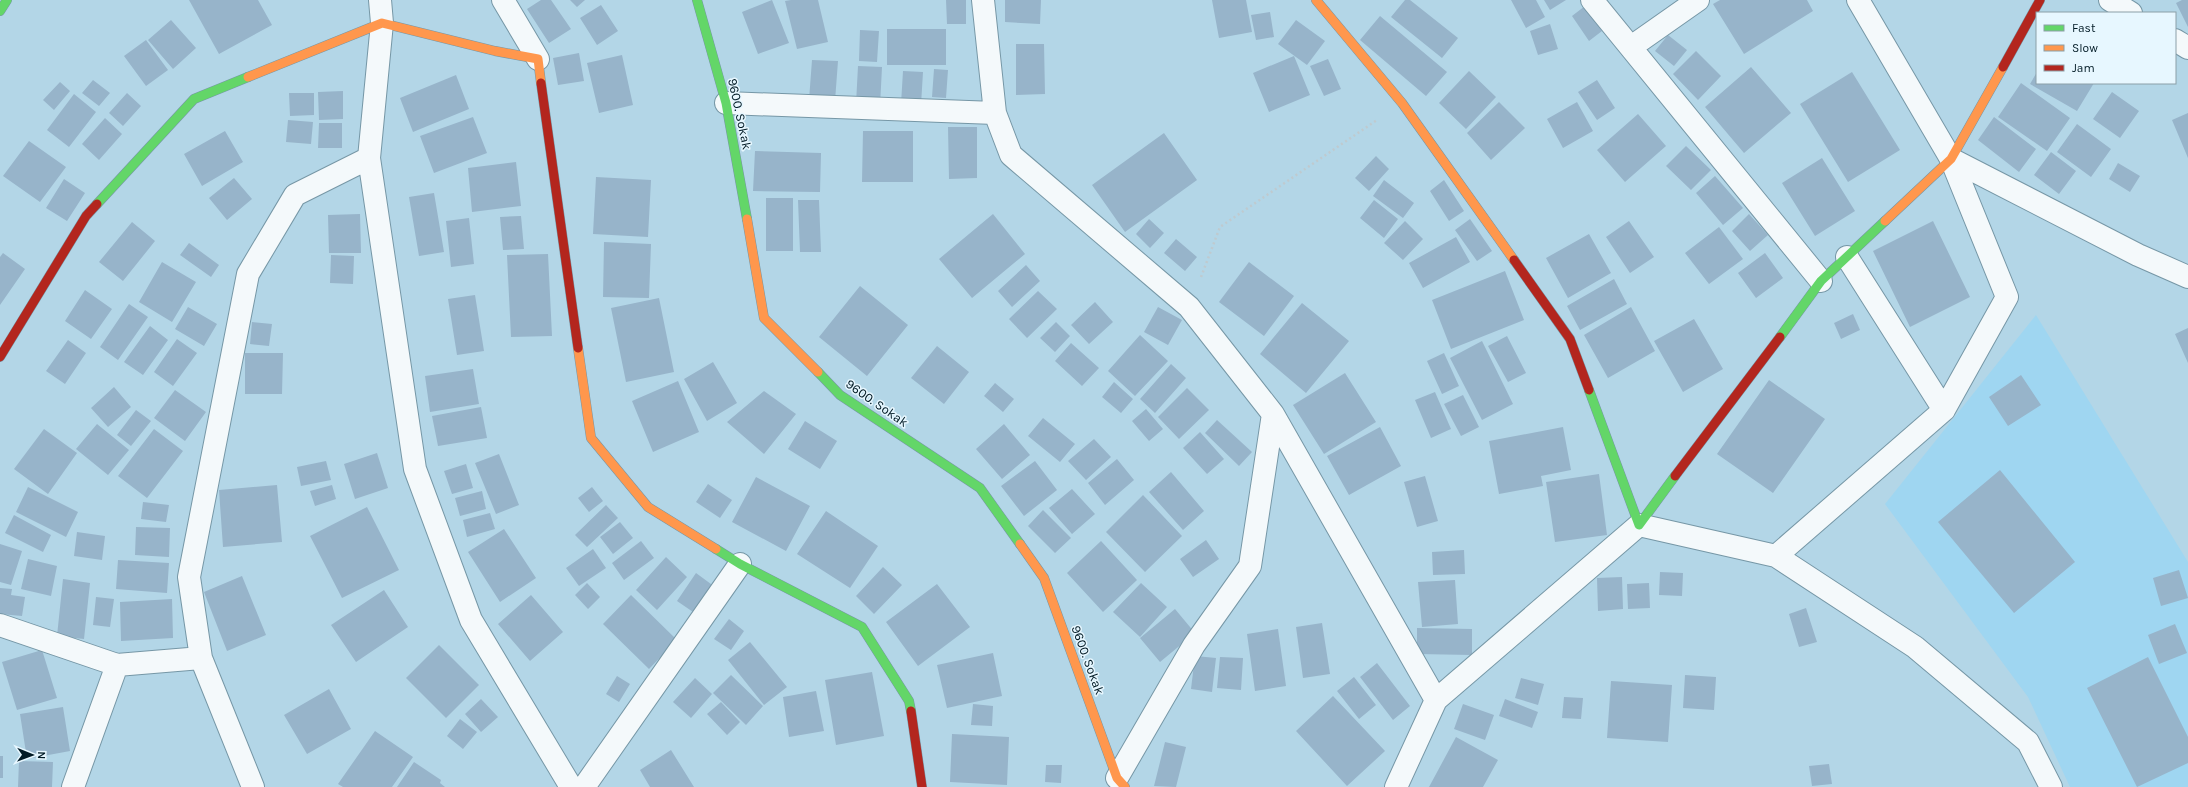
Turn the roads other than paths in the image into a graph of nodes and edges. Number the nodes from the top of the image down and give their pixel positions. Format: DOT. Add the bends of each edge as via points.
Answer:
graph roads {
  1 [pos="380,0"];
  2 [pos="503,0"];
  3 [pos="697,0"];
  4 [pos="983,0"];
  5 [pos="1316,0"];
  6 [pos="1592,0"];
  7 [pos="1698,0"];
  8 [pos="1858,0"];
  9 [pos="2040,0"];
  10 [pos="2110,0"];
  11 [pos="2129,12"];
  12 [pos="382,23"];
  13 [pos="2176,41"];
  14 [pos="1631,47"];
  15 [pos="2188,48"];
  16 [pos="538,59"];
  17 [pos="726,103"];
  18 [pos="995,113"];
  19 [pos="369,158"];
  20 [pos="1952,159"];
  21 [pos="1847,257"];
  22 [pos="2188,277"];
  23 [pos="1821,281"];
  24 [pos="0,357"];
  25 [pos="1944,410"];
  26 [pos="1273,414"];
  27 [pos="1639,525"];
  28 [pos="1776,556"];
  29 [pos="740,564"];
  30 [pos="0,625"];
  31 [pos="201,658"];
  32 [pos="117,665"];
  33 [pos="1436,700"];
  34 [pos="1121,782"];
  35 [pos="73,787"];
  36 [pos="253,787"];
  37 [pos="571,787"];
  38 [pos="584,787"];
  39 [pos="922,787"];
  40 [pos="1396,787"];
  41 [pos="2051,787"];
  1 -- 12 [label="street"];
  2 -- 16 [label="street"];
  3 -- 17 [label="street, 9600. Sokak"];
  4 -- 18 [label="street"];
  5 -- 27 [label="street" via="1402,103 1570,339"];
  6 -- 14 [label="street"];
  7 -- 14 [label="street"];
  8 -- 20 [label="street"];
  9 -- 20 [label="street"];
  10 -- 11 [label="street"];
  12 -- 16 [label="street"];
  12 -- 19 [label="street"];
  12 -- 24 [label="street" via="194,99 86,216"];
  13 -- 15 [label="street"];
  14 -- 23 [label="street"];
  16 -- 29 [label="street" via="591,438 648,507"];
  17 -- 18 [label="street"];
  17 -- 34 [label="street, 9600. Sokak" via="764,318 840,395 980,488 1044,578"];
  18 -- 26 [label="street" via="1011,155 1189,307"];
  19 -- 31 [label="street" via="295,195 248,274 190,577"];
  19 -- 37 [label="street" via="415,469 471,620"];
  20 -- 21 [label="street"];
  20 -- 22 [label="street" via="2138,255"];
  20 -- 25 [label="street" via="2007,297"];
  21 -- 23 [label="street"];
  21 -- 25 [label="street"];
  23 -- 27 [label="street"];
  25 -- 28 [label="street"];
  26 -- 33 [label="street"];
  26 -- 34 [label="street" via="1250,566 1194,645"];
  27 -- 28 [label="street"];
  27 -- 33 [label="street"];
  28 -- 41 [label="street" via="1915,647 2028,742"];
  29 -- 38 [label="street"];
  29 -- 39 [label="street" via="862,627 909,701"];
  30 -- 32 [label="street"];
  31 -- 32 [label="street"];
  31 -- 36 [label="street"];
  32 -- 35 [label="street"];
  33 -- 40 [label="street"];
}
